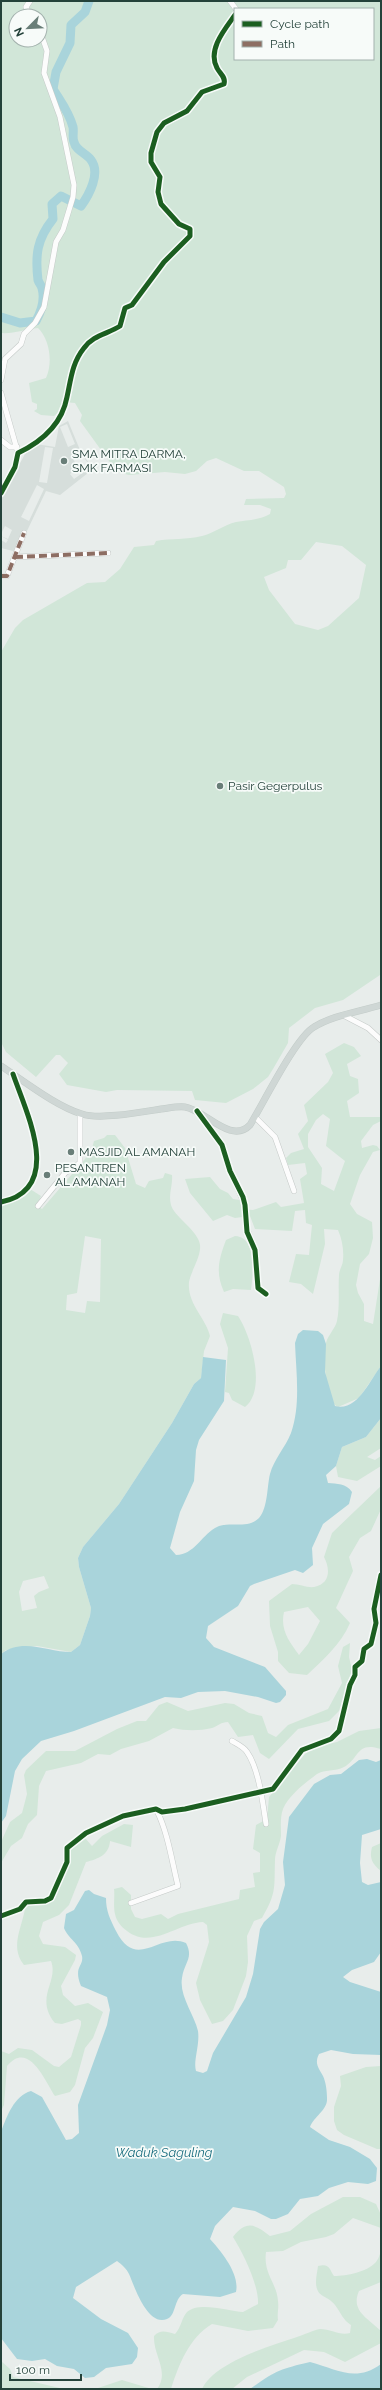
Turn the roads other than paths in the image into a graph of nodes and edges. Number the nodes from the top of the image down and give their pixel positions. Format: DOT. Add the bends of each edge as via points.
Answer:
graph roads {
  1 [pos="234,17"];
  2 [pos="45,48"];
  3 [pos="1,380"];
  4 [pos="1,393"];
  5 [pos="1,440"];
  6 [pos="17,450"];
  7 [pos="1,493"];
  8 [pos="24,533"];
  9 [pos="108,553"];
  10 [pos="15,557"];
  11 [pos="1,576"];
  12 [pos="381,1005"];
  13 [pos="345,1016"];
  14 [pos="381,1040"];
  15 [pos="1,1066"];
  16 [pos="13,1074"];
  17 [pos="197,1110"];
  18 [pos="80,1114"];
  19 [pos="255,1117"];
  20 [pos="294,1191"];
  21 [pos="1,1202"];
  22 [pos="38,1206"];
  23 [pos="266,1294"];
  24 [pos="381,1575"];
  25 [pos="232,1741"];
  26 [pos="262,1791"];
  27 [pos="156,1809"];
  28 [pos="266,1824"];
  29 [pos="131,1903"];
  30 [pos="1,1916"];
  1 -- 6 [label="street" via="214,53 214,60 223,76 224,84 202,92 187,111 164,123 157,132 151,153 151,162 160,177 158,192 161,204 179,224 190,229 190,236 164,262 132,305 126,308 120,326 104,332 84,348 72,371 66,401 55,425 34,445"];
  2 -- 3 [label="street" via="44,73 60,117 74,185 73,197 63,230 56,242 44,307 17,348 5,359"];
  4 -- 6 [label="street"];
  5 -- 6 [label="street"];
  6 -- 7 [label="street" via="14,467"];
  8 -- 10 [label="street"];
  9 -- 10 [label="street"];
  10 -- 11 [label="street" via="7,576"];
  12 -- 13 [label="main road"];
  13 -- 14 [label="street" via="364,1025"];
  13 -- 19 [label="main road" via="329,1020 309,1030 294,1050"];
  15 -- 16 [label="main road"];
  16 -- 18 [label="main road"];
  16 -- 21 [label="street" via="34,1134 38,1158 32,1180 24,1191 16,1198"];
  17 -- 18 [label="main road" via="181,1106 132,1114"];
  17 -- 19 [label="main road" via="234,1131 247,1128"];
  17 -- 23 [label="street" via="222,1145 243,1197 246,1205 247,1232 255,1250 258,1288"];
  18 -- 22 [label="street" via="80,1163 65,1173"];
  19 -- 20 [label="street" via="275,1137"];
  24 -- 26 [label="street" via="371,1644 364,1649 362,1661 355,1667 339,1731 331,1739 302,1750 276,1786"];
  25 -- 26 [label="street" via="248,1752"];
  26 -- 27 [label="street" via="185,1809 162,1812"];
  26 -- 28 [label="street"];
  27 -- 29 [label="street" via="166,1830 167,1846 178,1886"];
  27 -- 30 [label="street" via="123,1816 86,1833 68,1848 67,1862 50,1898 45,1901 26,1902 20,1909"];
}
